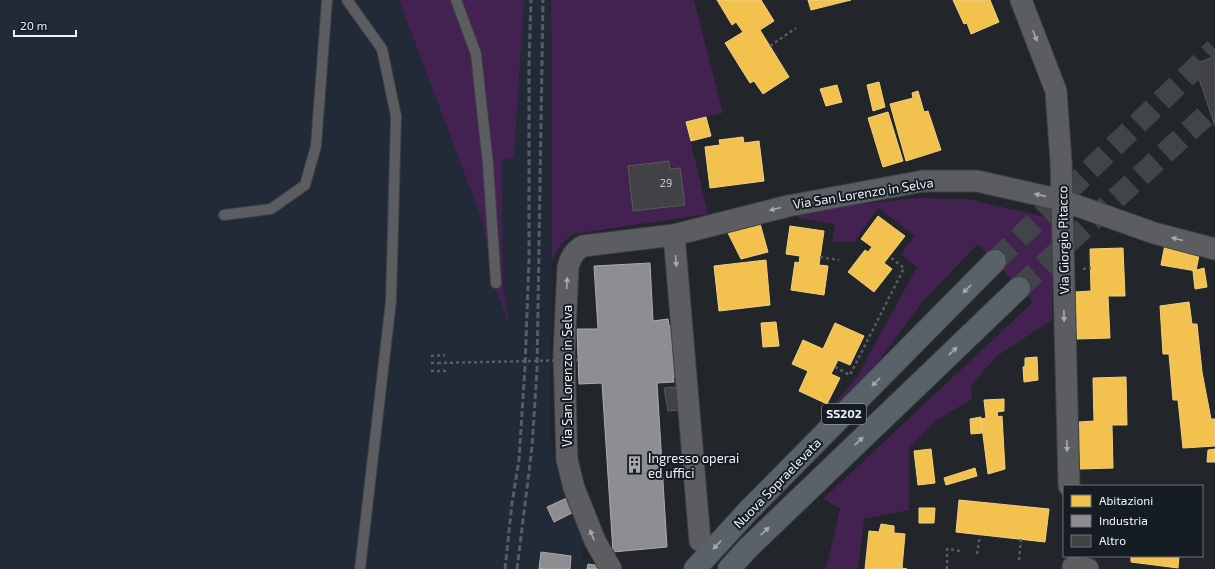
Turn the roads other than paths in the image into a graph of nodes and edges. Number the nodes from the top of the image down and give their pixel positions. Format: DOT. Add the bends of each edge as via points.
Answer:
graph roads {
  1 [pos="327,0"];
  2 [pos="456,0"];
  3 [pos="1021,0"];
  4 [pos="349,3"];
  5 [pos="1062,200"];
  6 [pos="224,215"];
  7 [pos="674,235"];
  8 [pos="1215,249"];
  9 [pos="995,261"];
  10 [pos="496,284"];
  11 [pos="1019,288"];
  12 [pos="1069,485"];
  13 [pos="700,541"];
  14 [pos="360,569"];
  15 [pos="611,569"];
  16 [pos="695,569"];
  17 [pos="729,569"];
  1 -- 6 [label="lane" via="316,146 304,185 271,209"];
  2 -- 10 [label="lane" via="476,54 488,164"];
  3 -- 5 [label="street, Via Giorgio Pitacco, one-way" via="1056,91"];
  4 -- 14 [label="lane" via="382,49 396,116 391,301"];
  5 -- 7 [label="street, Via San Lorenzo in Selva, one-way" via="977,181 923,181 788,206"];
  8 -- 5 [label="street, Via San Lorenzo in Selva, one-way" via="1154,233"];
  5 -- 12 [label="street, Via Giorgio Pitacco, one-way"];
  7 -- 13 [label="street, one-way"];
  15 -- 7 [label="street, Via San Lorenzo in Selva, one-way" via="594,541 574,488 567,460 564,354 568,267 571,258 583,246"];
  9 -- 16 [label="highway, Nuova Sopraelevata / SS202, one-way" via="748,511"];
  17 -- 11 [label="highway, Nuova Sopraelevata / SS202, one-way"];
}
